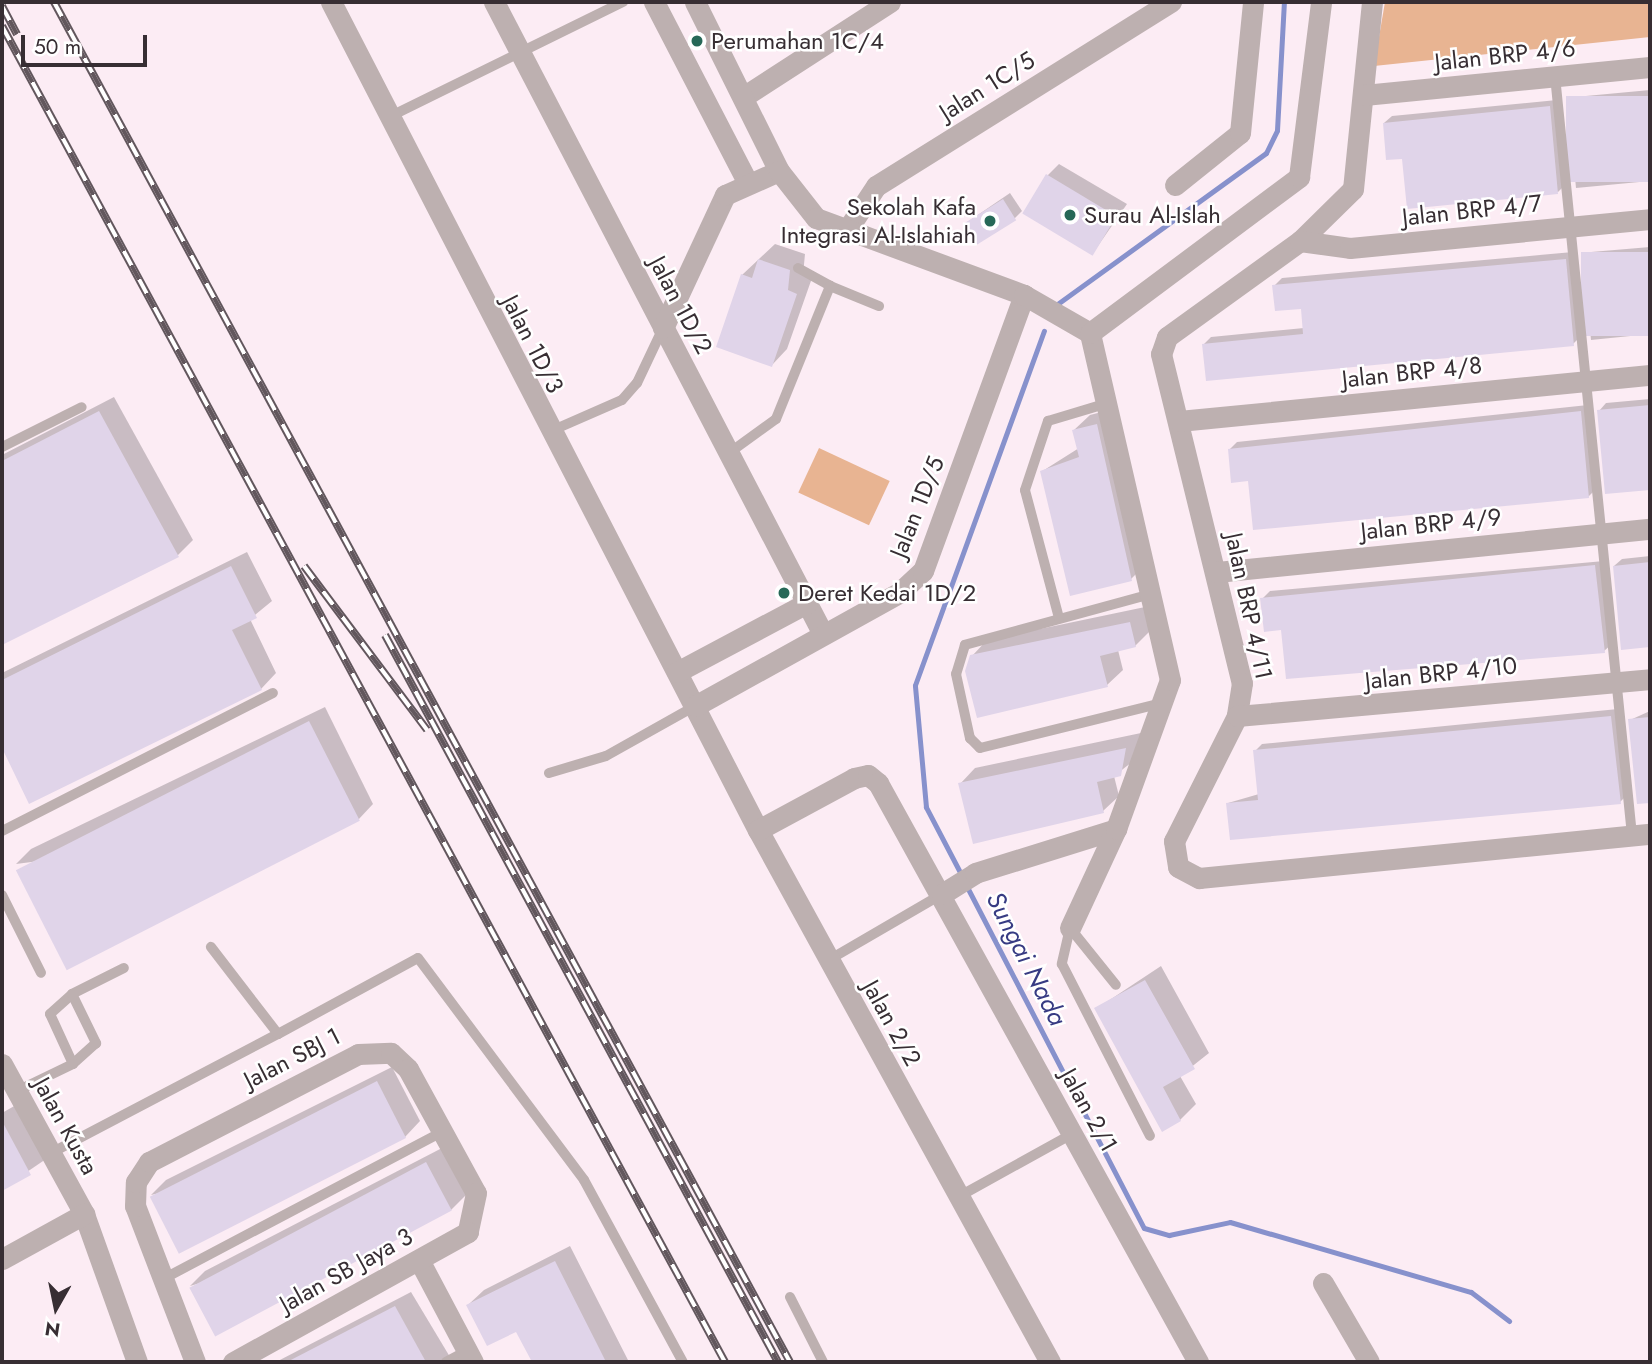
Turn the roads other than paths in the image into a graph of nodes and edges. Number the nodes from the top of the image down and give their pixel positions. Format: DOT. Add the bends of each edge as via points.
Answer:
graph roads {
  1 [pos="331,2"];
  2 [pos="494,2"];
  3 [pos="623,2"];
  4 [pos="654,2"];
  5 [pos="695,2"];
  6 [pos="890,2"];
  7 [pos="1171,2"];
  8 [pos="1253,2"];
  9 [pos="1321,2"];
  10 [pos="1371,2"];
  11 [pos="520,52"];
  12 [pos="1650,67"];
  13 [pos="1555,76"];
  14 [pos="1364,95"];
  15 [pos="743,97"];
  16 [pos="389,117"];
  17 [pos="779,171"];
  18 [pos="748,183"];
  19 [pos="1175,185"];
  20 [pos="1650,219"];
  21 [pos="1570,227"];
  22 [pos="847,230"];
  23 [pos="1300,241"];
  24 [pos="798,268"];
  25 [pos="830,286"];
  26 [pos="1024,295"];
  27 [pos="879,306"];
  28 [pos="663,328"];
  29 [pos="1090,333"];
  30 [pos="1650,375"];
  31 [pos="1586,382"];
  32 [pos="1108,403"];
  33 [pos="82,407"];
  34 [pos="1179,421"];
  35 [pos="548,432"];
  36 [pos="2,447"];
  37 [pos="729,453"];
  38 [pos="1650,530"];
  39 [pos="1601,534"];
  40 [pos="1217,572"];
  41 [pos="1154,593"];
  42 [pos="807,603"];
  43 [pos="1059,618"];
  44 [pos="822,632"];
  45 [pos="677,672"];
  46 [pos="1650,679"];
  47 [pos="1616,682"];
  48 [pos="273,693"];
  49 [pos="1167,701"];
  50 [pos="695,706"];
  51 [pos="1237,716"];
  52 [pos="550,773"];
  53 [pos="1116,829"];
  54 [pos="758,830"];
  55 [pos="2,831"];
  56 [pos="1641,835"];
  57 [pos="948,889"];
  58 [pos="2,895"];
  59 [pos="1069,928"];
  60 [pos="211,947"];
  61 [pos="827,961"];
  62 [pos="124,968"];
  63 [pos="41,972"];
  64 [pos="1116,985"];
  65 [pos="72,994"];
  66 [pos="278,1034"];
  67 [pos="73,1063"];
  68 [pos="8,1080"];
  69 [pos="442,1132"];
  70 [pos="1072,1134"];
  71 [pos="1150,1136"];
  72 [pos="51,1153"];
  73 [pos="958,1197"];
  74 [pos="84,1214"];
  75 [pos="476,1215"];
  76 [pos="2,1259"];
  77 [pos="419,1261"];
  78 [pos="163,1279"];
  79 [pos="1323,1283"];
  80 [pos="790,1297"];
  81 [pos="470,1357"];
  82 [pos="137,1362"];
  83 [pos="195,1362"];
  84 [pos="233,1362"];
  85 [pos="446,1362"];
  86 [pos="683,1362"];
  87 [pos="823,1362"];
  88 [pos="1050,1362"];
  89 [pos="1198,1362"];
  90 [pos="1369,1362"];
  1 -- 16 [label="street, Jalan 1D/3"];
  2 -- 11 [label="street, Jalan 1D/2"];
  3 -- 11 [label="lane"];
  4 -- 18 [label="street"];
  5 -- 15 [label="street"];
  6 -- 15 [label="street"];
  7 -- 22 [label="street, Jalan 1C/5" via="876,186"];
  8 -- 19 [label="street" via="1240,133"];
  9 -- 29 [label="street" via="1299,177"];
  10 -- 14 [label="street, Jalan BRP 4/11"];
  11 -- 16 [label="lane"];
  11 -- 28 [label="street, Jalan 1D/2"];
  12 -- 13 [label="street, Jalan BRP 4/6"];
  13 -- 14 [label="street, Jalan BRP 4/6"];
  13 -- 21 [label="lane"];
  14 -- 23 [label="street, Jalan BRP 4/11" via="1353,190"];
  15 -- 17 [label="street"];
  16 -- 35 [label="street, Jalan 1D/3"];
  17 -- 18 [label="street"];
  17 -- 22 [label="street" via="816,218"];
  18 -- 28 [label="street" via="725,195"];
  20 -- 21 [label="street, Jalan BRP 4/7"];
  21 -- 23 [label="street, Jalan BRP 4/7" via="1350,248"];
  21 -- 31 [label="lane"];
  22 -- 26 [label="street"];
  23 -- 34 [label="street, Jalan BRP 4/11" via="1167,337 1161,354"];
  24 -- 25 [label="lane"];
  25 -- 27 [label="lane"];
  25 -- 37 [label="lane" via="776,419"];
  26 -- 29 [label="street"];
  26 -- 44 [label="street, Jalan 1D/5" via="923,571 899,593"];
  28 -- 35 [label="lane" via="637,383 622,400"];
  28 -- 37 [label="street, Jalan 1D/2"];
  29 -- 32 [label="street"];
  30 -- 31 [label="street, Jalan BRP 4/8"];
  31 -- 34 [label="street, Jalan BRP 4/8"];
  31 -- 39 [label="lane"];
  32 -- 41 [label="street"];
  32 -- 43 [label="lane" via="1048,421 1025,490"];
  33 -- 36 [label="lane"];
  34 -- 40 [label="street, Jalan BRP 4/11"];
  35 -- 45 [label="street, Jalan 1D/3"];
  37 -- 42 [label="street, Jalan 1D/2"];
  38 -- 39 [label="street, Jalan BRP 4/9"];
  39 -- 40 [label="street, Jalan BRP 4/9"];
  39 -- 47 [label="lane"];
  40 -- 51 [label="street, Jalan BRP 4/11" via="1242,683"];
  41 -- 43 [label="lane"];
  41 -- 49 [label="street" via="1170,680"];
  42 -- 44 [label="street, Jalan 1D/2"];
  42 -- 45 [label="street"];
  43 -- 49 [label="lane" via="965,645 956,674 976,746"];
  44 -- 50 [label="street, Jalan 1D/5"];
  45 -- 50 [label="street, Jalan 1D/3"];
  46 -- 47 [label="street, Jalan BRP 4/10"];
  47 -- 51 [label="street, Jalan BRP 4/10"];
  47 -- 56 [label="lane"];
  48 -- 55 [label="lane"];
  49 -- 53 [label="street"];
  50 -- 52 [label="lane" via="606,756"];
  50 -- 54 [label="street, Jalan 2/2"];
  51 -- 56 [label="street, Jalan BRP 4/11" via="1174,841 1178,867 1187,875"];
  53 -- 57 [label="street" via="975,873"];
  53 -- 59 [label="street"];
  54 -- 57 [label="street, Jalan 2/1" via="868,775"];
  54 -- 61 [label="street, Jalan 2/2"];
  57 -- 61 [label="lane"];
  57 -- 70 [label="street, Jalan 2/1"];
  58 -- 63 [label="lane"];
  59 -- 64 [label="lane"];
  59 -- 71 [label="lane" via="1062,964"];
  60 -- 66 [label="lane"];
  61 -- 73 [label="street, Jalan 2/2"];
  62 -- 65 [label="lane"];
  65 -- 67 [label="lane" via="50,1014"];
  65 -- 67 [label="lane" via="96,1043"];
  66 -- 72 [label="lane"];
  66 -- 86 [label="lane" via="418,958 584,1180"];
  67 -- 68 [label="lane"];
  68 -- 72 [label="street, Jalan Kusta"];
  69 -- 75 [label="street, Jalan SBJ 1" via="476,1193"];
  69 -- 78 [label="lane"];
  69 -- 78 [label="street, Jalan SBJ 1" via="401,1060 369,1050 149,1161 136,1182 135,1206"];
  70 -- 73 [label="lane"];
  70 -- 89 [label="street, Jalan 2/1"];
  72 -- 74 [label="street, Jalan Kusta"];
  73 -- 88 [label="street, Jalan 2/2"];
  74 -- 76 [label="street, Jalan Kusta"];
  74 -- 82 [label="street, Jalan Kusta"];
  75 -- 77 [label="street, Jalan SB Jaya 3" via="468,1232"];
  77 -- 81 [label="street"];
  77 -- 84 [label="street, Jalan SB Jaya 3"];
  78 -- 83 [label="street"];
  79 -- 90 [label="street"];
  80 -- 87 [label="lane"];
  81 -- 85 [label="lane"];
}
